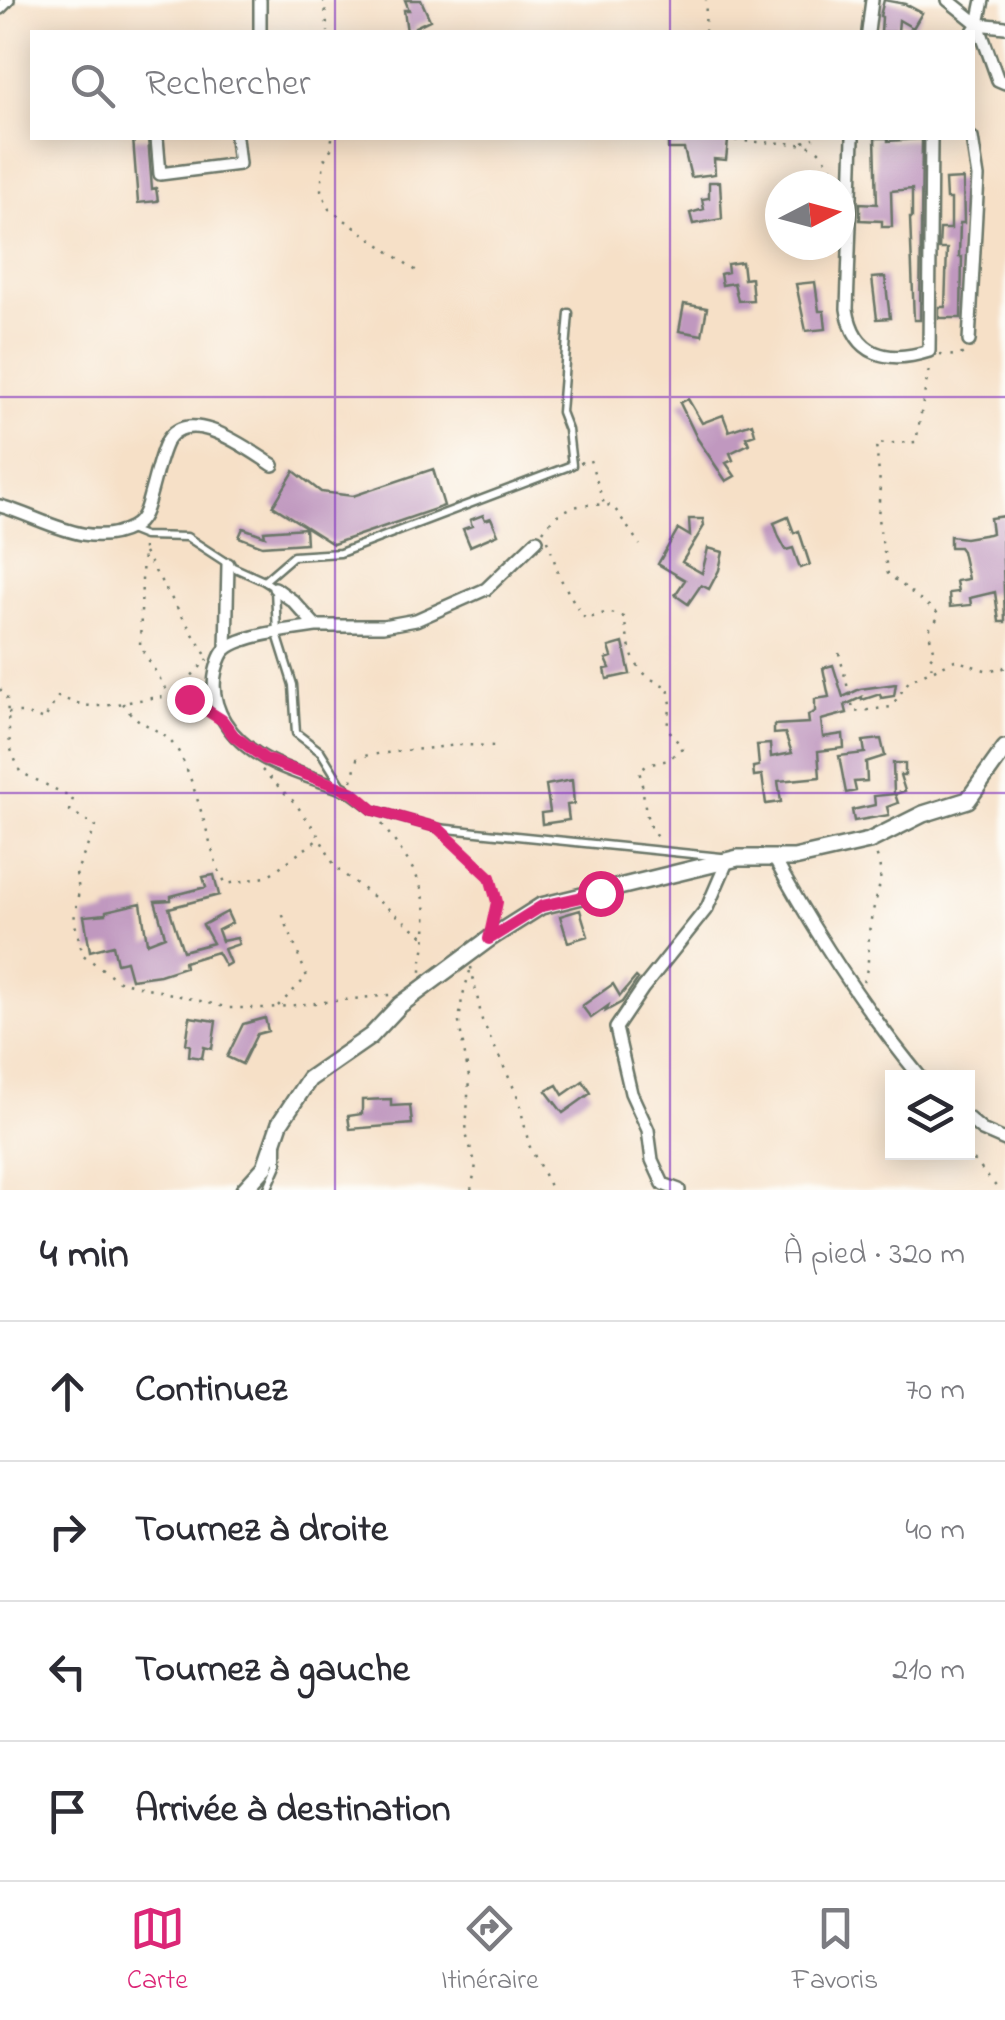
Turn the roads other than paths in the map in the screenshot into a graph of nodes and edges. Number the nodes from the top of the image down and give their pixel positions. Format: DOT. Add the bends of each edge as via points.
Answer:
graph roads {
  1 [pos="8,0"];
  2 [pos="260,0"];
  3 [pos="872,0"];
  4 [pos="948,0"];
  5 [pos="982,0"];
  6 [pos="0,8"];
  7 [pos="1005,27"];
  8 [pos="975,28"];
  9 [pos="260,30"];
  10 [pos="868,30"];
  11 [pos="1005,83"];
  12 [pos="157,140"];
  13 [pos="236,140"];
  14 [pos="853,140"];
  15 [pos="931,140"];
  16 [pos="972,140"];
  17 [pos="569,314"];
  18 [pos="970,341"];
  19 [pos="273,465"];
  20 [pos="0,506"];
  21 [pos="126,530"];
  22 [pos="540,535"];
  23 [pos="228,564"];
  24 [pos="270,585"];
  25 [pos="316,626"];
  26 [pos="277,634"];
  27 [pos="226,649"];
  28 [pos="1005,748"];
  29 [pos="1005,768"];
  30 [pos="986,778"];
  31 [pos="348,790"];
  32 [pos="774,858"];
  33 [pos="732,861"];
  34 [pos="914,1070"];
  35 [pos="975,1124"];
  36 [pos="277,1132"];
  37 [pos="1005,1140"];
  38 [pos="244,1190"];
  39 [pos="267,1190"];
  40 [pos="679,1190"];
  1 -- 6 [label="street"];
  2 -- 9 [label="street"];
  3 -- 10 [label="street"];
  4 -- 8 [label="street"];
  5 -- 8 [label="street"];
  7 -- 8 [label="street"];
  8 -- 11 [label="street"];
  12 -- 13 [label="street" via="160,174 238,164"];
  14 -- 15 [label="street" via="850,329 887,358 926,352"];
  16 -- 18 [label="street" via="978,177"];
  17 -- 24 [label="lane" via="561,412 572,466 340,553 293,556"];
  19 -- 21 [label="street" via="216,431 182,428 166,443 142,520"];
  20 -- 21 [label="street" via="70,533"];
  21 -- 23 [label="lane" via="188,537"];
  22 -- 25 [label="street" via="486,589 416,620"];
  23 -- 24 [label="lane"];
  23 -- 27 [label="street"];
  24 -- 25 [label="street"];
  24 -- 26 [label="lane"];
  25 -- 26 [label="street"];
  26 -- 27 [label="street"];
  26 -- 31 [label="lane" via="293,685 296,734 322,752"];
  27 -- 31 [label="street" via="213,685 222,720 234,736 265,759"];
  28 -- 30 [label="street"];
  29 -- 30 [label="street" via="999,764"];
  30 -- 32 [label="street" via="968,800 872,840"];
  31 -- 33 [label="lane" via="373,810 438,828"];
  32 -- 33 [label="street"];
  32 -- 34 [label="street"];
  33 -- 36 [label="street" via="542,906 400,1004 371,1036 309,1079"];
  33 -- 40 [label="street" via="708,908 616,1028 652,1160 664,1184"];
  35 -- 37 [label="street"];
  36 -- 38 [label="street" via="265,1167"];
  36 -- 39 [label="lane" via="278,1166"];
}
